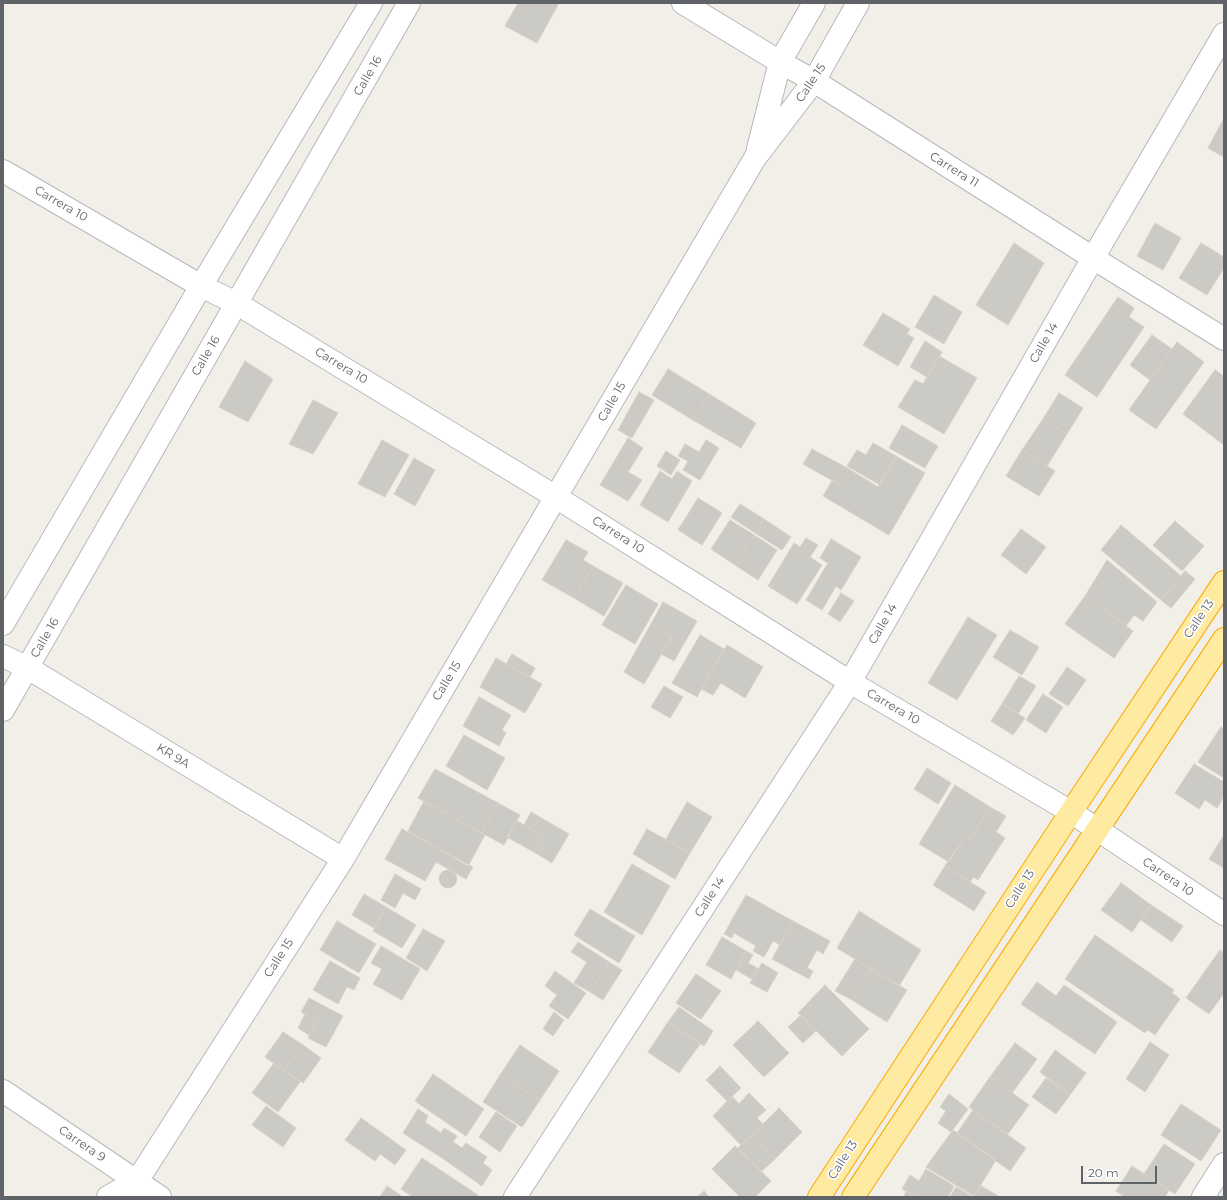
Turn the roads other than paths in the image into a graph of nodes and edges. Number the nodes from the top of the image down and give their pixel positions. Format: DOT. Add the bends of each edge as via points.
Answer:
graph roads {
  1 [pos="371,3"];
  2 [pos="410,3"];
  3 [pos="683,3"];
  4 [pos="814,3"];
  5 [pos="858,3"];
  6 [pos="1224,34"];
  7 [pos="780,62"];
  8 [pos="814,81"];
  9 [pos="756,158"];
  10 [pos="3,171"];
  11 [pos="1093,258"];
  12 [pos="201,286"];
  13 [pos="236,303"];
  14 [pos="1224,339"];
  15 [pos="556,496"];
  16 [pos="1224,582"];
  17 [pos="3,624"];
  18 [pos="1224,639"];
  19 [pos="3,656"];
  20 [pos="28,668"];
  21 [pos="850,682"];
  22 [pos="3,710"];
  23 [pos="1071,812"];
  24 [pos="1097,830"];
  25 [pos="342,859"];
  26 [pos="1224,914"];
  27 [pos="3,1091"];
  28 [pos="1224,1164"];
  29 [pos="132,1189"];
  30 [pos="108,1197"];
  31 [pos="160,1197"];
  32 [pos="515,1197"];
  33 [pos="819,1197"];
  34 [pos="853,1197"];
  35 [pos="1203,1197"];
  1 -- 12 [label="street"];
  2 -- 13 [label="street, Calle 16"];
  3 -- 7 [label="street, Carrera 11"];
  4 -- 7 [label="street, Calle 15"];
  5 -- 8 [label="street, Calle 15"];
  6 -- 11 [label="street, Calle 14"];
  7 -- 8 [label="street, Carrera 11"];
  7 -- 9 [label="street, Calle 15"];
  8 -- 9 [label="street, Calle 15"];
  8 -- 11 [label="street, Carrera 11"];
  9 -- 15 [label="street, Calle 15"];
  10 -- 12 [label="street, Carrera 10"];
  11 -- 14 [label="street, Carrera 11"];
  11 -- 21 [label="street, Calle 14"];
  12 -- 13 [label="street, Carrera 10"];
  12 -- 17 [label="street"];
  13 -- 15 [label="street, Carrera 10"];
  13 -- 20 [label="street, Calle 16"];
  15 -- 21 [label="street, Carrera 10"];
  15 -- 25 [label="street, Calle 15"];
  16 -- 23 [label="highway, Calle 13"];
  18 -- 24 [label="highway"];
  19 -- 20 [label="street, KR 9A"];
  20 -- 22 [label="street, Calle 16"];
  20 -- 25 [label="street, KR 9A"];
  21 -- 23 [label="street, Carrera 10"];
  21 -- 32 [label="street, Calle 14"];
  23 -- 24 [label="street, Carrera 10"];
  23 -- 33 [label="highway, Calle 13"];
  24 -- 26 [label="street, Carrera 10"];
  24 -- 34 [label="highway"];
  25 -- 29 [label="street, Calle 15"];
  27 -- 29 [label="street, Carrera 9"];
  28 -- 35 [label="street"];
  29 -- 30 [label="street"];
  29 -- 31 [label="street, Carrera 9"];
}
